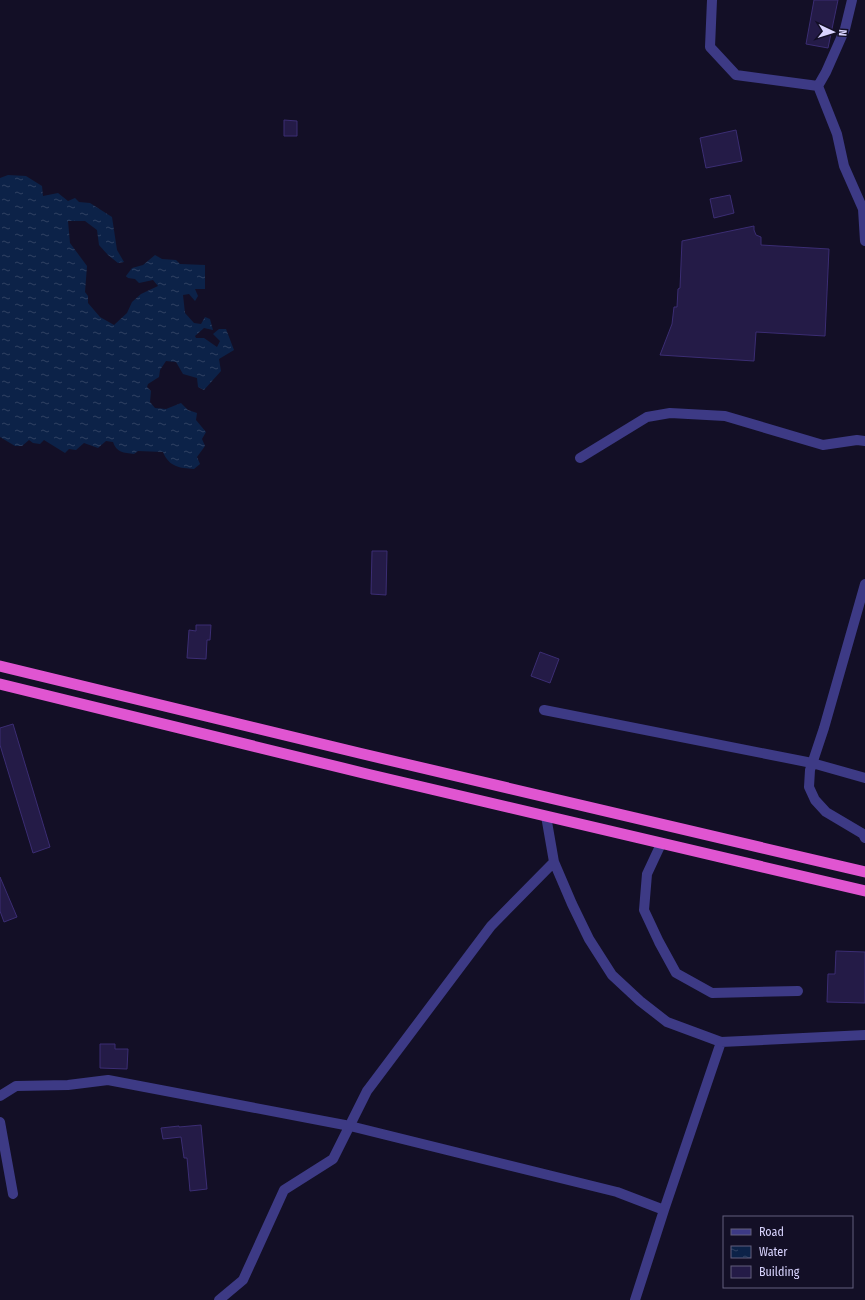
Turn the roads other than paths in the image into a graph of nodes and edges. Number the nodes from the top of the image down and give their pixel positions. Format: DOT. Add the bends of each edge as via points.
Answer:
graph roads {
  1 [pos="712,0"];
  2 [pos="852,0"];
  3 [pos="818,86"];
  4 [pos="865,241"];
  5 [pos="865,441"];
  6 [pos="580,458"];
  7 [pos="865,584"];
  8 [pos="863,599"];
  9 [pos="0,666"];
  10 [pos="0,684"];
  11 [pos="544,710"];
  12 [pos="812,763"];
  13 [pos="865,778"];
  14 [pos="546,816"];
  15 [pos="865,838"];
  16 [pos="661,844"];
  17 [pos="554,862"];
  18 [pos="865,872"];
  19 [pos="865,891"];
  20 [pos="798,991"];
  21 [pos="865,1035"];
  22 [pos="721,1042"];
  23 [pos="0,1096"];
  24 [pos="0,1122"];
  25 [pos="350,1126"];
  26 [pos="13,1194"];
  27 [pos="664,1210"];
  28 [pos="219,1300"];
  29 [pos="635,1300"];
  1 -- 3 [label="street" via="710,47 736,75"];
  2 -- 3 [label="street" via="845,28"];
  3 -- 4 [label="street" via="837,134 844,166 863,209"];
  5 -- 6 [label="street" via="824,444 725,416 670,413 647,417"];
  7 -- 8 [label="street"];
  8 -- 12 [label="street"];
  9 -- 18 [label="highway"];
  10 -- 14 [label="highway"];
  11 -- 12 [label="street"];
  12 -- 13 [label="street"];
  12 -- 15 [label="street" via="809,787 815,800 826,812 863,834"];
  14 -- 16 [label="highway"];
  14 -- 17 [label="street"];
  16 -- 19 [label="highway"];
  16 -- 20 [label="street" via="647,874 644,910 676,973 712,993"];
  17 -- 22 [label="street" via="589,939 612,976 667,1022"];
  17 -- 25 [label="street" via="491,926 367,1091"];
  21 -- 22 [label="street"];
  22 -- 27 [label="street"];
  23 -- 25 [label="street" via="16,1086 68,1085 108,1080"];
  24 -- 26 [label="street"];
  25 -- 27 [label="street" via="617,1192"];
  25 -- 28 [label="street" via="333,1159 284,1190 244,1280"];
  27 -- 29 [label="street"];
}
